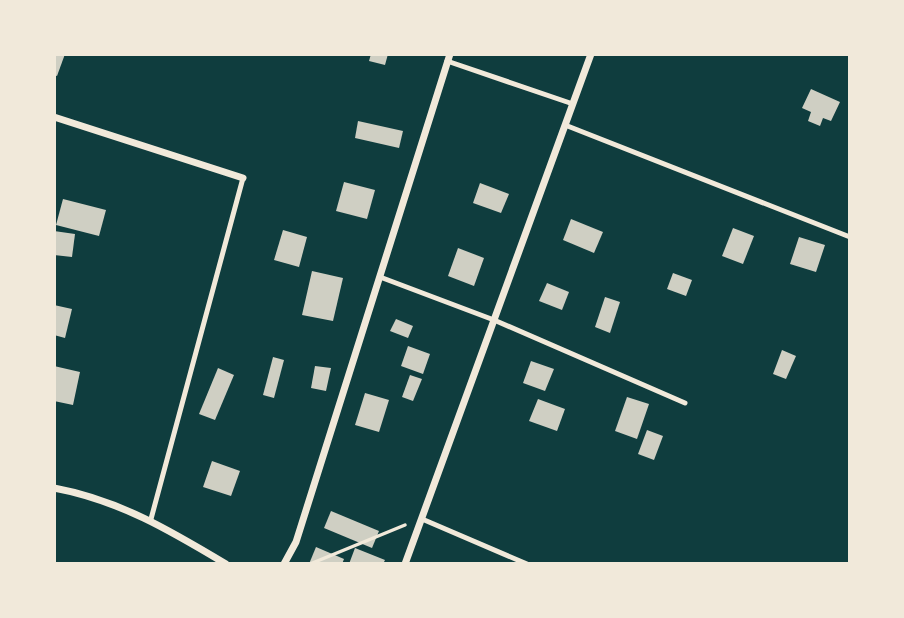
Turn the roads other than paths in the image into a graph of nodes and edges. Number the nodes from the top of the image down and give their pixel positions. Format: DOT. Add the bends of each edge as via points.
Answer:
graph roads {
  1 [pos="591,54"];
  2 [pos="449,58"];
  3 [pos="573,104"];
  4 [pos="54,117"];
  5 [pos="565,125"];
  6 [pos="243,178"];
  7 [pos="850,237"];
  8 [pos="380,277"];
  9 [pos="494,320"];
  10 [pos="685,403"];
  11 [pos="54,488"];
  12 [pos="151,519"];
  13 [pos="422,519"];
  14 [pos="226,564"];
  15 [pos="284,564"];
  16 [pos="405,564"];
  17 [pos="527,564"];
  1 -- 3 [label="street"];
  2 -- 3 [label="lane"];
  2 -- 8 [label="street"];
  3 -- 5 [label="street"];
  4 -- 6 [label="street"];
  5 -- 7 [label="lane"];
  5 -- 9 [label="street"];
  6 -- 12 [label="lane"];
  8 -- 9 [label="lane"];
  8 -- 15 [label="street" via="296,542"];
  9 -- 10 [label="lane"];
  9 -- 13 [label="street"];
  11 -- 12 [label="street" via="99,498"];
  12 -- 14 [label="street"];
  13 -- 16 [label="street"];
  13 -- 17 [label="lane"];
}
